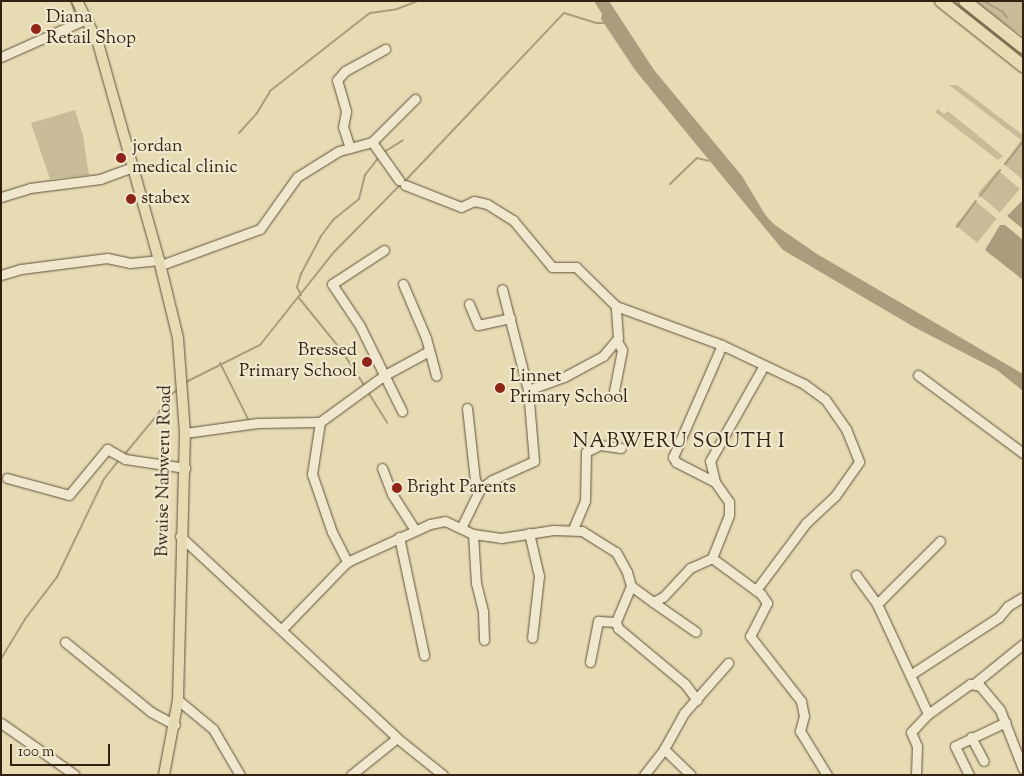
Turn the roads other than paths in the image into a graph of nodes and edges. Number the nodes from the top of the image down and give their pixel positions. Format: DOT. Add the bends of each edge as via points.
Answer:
graph roads {
  1 [pos="77,1"];
  2 [pos="941,1"];
  3 [pos="965,1"];
  4 [pos="86,19"];
  5 [pos="1023,47"];
  6 [pos="385,49"];
  7 [pos="1,57"];
  8 [pos="1023,66"];
  9 [pos="415,98"];
  10 [pos="372,142"];
  11 [pos="350,148"];
  12 [pos="133,167"];
  13 [pos="1,197"];
  14 [pos="384,250"];
  15 [pos="160,262"];
  16 [pos="1,275"];
  17 [pos="403,284"];
  18 [pos="502,289"];
  19 [pos="469,304"];
  20 [pos="616,306"];
  21 [pos="510,318"];
  22 [pos="617,342"];
  23 [pos="722,345"];
  24 [pos="429,350"];
  25 [pos="764,365"];
  26 [pos="918,375"];
  27 [pos="383,376"];
  28 [pos="436,376"];
  29 [pos="528,390"];
  30 [pos="612,396"];
  31 [pos="467,408"];
  32 [pos="402,411"];
  33 [pos="320,422"];
  34 [pos="185,433"];
  35 [pos="621,448"];
  36 [pos="1023,453"];
  37 [pos="185,468"];
  38 [pos="382,468"];
  39 [pos="7,478"];
  40 [pos="715,482"];
  41 [pos="480,489"];
  42 [pos="462,528"];
  43 [pos="573,529"];
  44 [pos="415,530"];
  45 [pos="529,533"];
  46 [pos="473,534"];
  47 [pos="180,536"];
  48 [pos="399,537"];
  49 [pos="940,541"];
  50 [pos="712,558"];
  51 [pos="347,562"];
  52 [pos="856,576"];
  53 [pos="631,586"];
  54 [pos="756,590"];
  55 [pos="1023,597"];
  56 [pos="653,602"];
  57 [pos="877,604"];
  58 [pos="616,622"];
  59 [pos="282,629"];
  60 [pos="696,632"];
  61 [pos="532,638"];
  62 [pos="484,640"];
  63 [pos="65,642"];
  64 [pos="1023,644"];
  65 [pos="424,655"];
  66 [pos="590,662"];
  67 [pos="728,663"];
  68 [pos="910,675"];
  69 [pos="975,683"];
  70 [pos="178,700"];
  71 [pos="697,700"];
  72 [pos="928,714"];
  73 [pos="1006,722"];
  74 [pos="1,723"];
  75 [pos="175,725"];
  76 [pos="971,736"];
  77 [pos="397,738"];
  78 [pos="664,749"];
  79 [pos="984,761"];
  80 [pos="1023,768"];
  81 [pos="350,774"];
  82 [pos="75,775"];
  83 [pos="164,775"];
  84 [pos="240,775"];
  85 [pos="443,775"];
  86 [pos="644,775"];
  87 [pos="691,775"];
  88 [pos="827,775"];
  89 [pos="916,775"];
  90 [pos="969,775"];
  1 -- 4 [label="main road, Bwaise Nabweru Road"];
  2 -- 8 [label="highway"];
  3 -- 5 [label="highway"];
  4 -- 7 [label="street"];
  4 -- 12 [label="main road, Bwaise Nabweru Road" via="98,43"];
  6 -- 11 [label="street" via="345,71 337,80 346,111 342,127"];
  9 -- 10 [label="street"];
  10 -- 11 [label="street"];
  10 -- 20 [label="street" via="402,182 461,207 474,200 487,204 513,220 552,266 576,267"];
  11 -- 15 [label="street" via="297,177 260,229"];
  12 -- 13 [label="street" via="100,179 30,188"];
  12 -- 15 [label="main road, Bwaise Nabweru Road"];
  14 -- 27 [label="street" via="332,284 360,326"];
  15 -- 16 [label="street" via="130,263 107,258 21,269"];
  15 -- 34 [label="main road, Bwaise Nabweru Road" via="178,338"];
  17 -- 24 [label="street"];
  18 -- 21 [label="street"];
  19 -- 21 [label="street" via="477,325"];
  20 -- 22 [label="street"];
  20 -- 23 [label="street"];
  21 -- 29 [label="street"];
  22 -- 29 [label="street" via="593,363"];
  22 -- 30 [label="street" via="622,350"];
  23 -- 25 [label="street"];
  23 -- 40 [label="street" via="673,457 676,462"];
  24 -- 27 [label="street"];
  24 -- 28 [label="street"];
  25 -- 40 [label="street" via="710,461"];
  25 -- 54 [label="street" via="804,384 825,399 846,429 859,459 835,496 806,523"];
  26 -- 36 [label="street"];
  27 -- 32 [label="street"];
  27 -- 33 [label="street"];
  29 -- 41 [label="street" via="534,461"];
  31 -- 41 [label="street" via="475,480"];
  33 -- 34 [label="street" via="257,423"];
  33 -- 51 [label="street" via="312,474 332,532"];
  34 -- 37 [label="main road, Bwaise Nabweru Road"];
  35 -- 43 [label="street" via="600,445 586,452 586,501"];
  37 -- 39 [label="street" via="122,457 107,449 69,495"];
  37 -- 47 [label="main road, Bwaise Nabweru Road"];
  38 -- 44 [label="street" via="392,494"];
  40 -- 50 [label="street" via="726,497 730,512"];
  41 -- 42 [label="street"];
  42 -- 44 [label="street" via="445,520"];
  42 -- 46 [label="street"];
  43 -- 45 [label="street"];
  43 -- 53 [label="street" via="616,552"];
  44 -- 48 [label="street"];
  45 -- 46 [label="street" via="501,538"];
  45 -- 61 [label="street" via="539,576"];
  46 -- 62 [label="street"];
  47 -- 59 [label="street"];
  47 -- 70 [label="main road, Bwaise Nabweru Road"];
  48 -- 51 [label="street"];
  48 -- 65 [label="street"];
  49 -- 57 [label="street"];
  50 -- 54 [label="street"];
  50 -- 56 [label="street" via="690,568 663,597"];
  51 -- 59 [label="street"];
  52 -- 57 [label="street"];
  53 -- 56 [label="street"];
  53 -- 58 [label="street"];
  54 -- 88 [label="street" via="767,603 750,636 801,701 804,716 800,731"];
  55 -- 68 [label="street" via="1008,606 999,617"];
  56 -- 60 [label="street"];
  57 -- 68 [label="street"];
  58 -- 66 [label="street" via="598,621"];
  58 -- 71 [label="street" via="670,675 685,684"];
  59 -- 77 [label="street"];
  63 -- 75 [label="street" via="151,712"];
  64 -- 69 [label="street"];
  67 -- 71 [label="street"];
  68 -- 72 [label="street"];
  69 -- 72 [label="street"];
  69 -- 73 [label="street" via="996,705"];
  70 -- 75 [label="main road, Bwaise Nabweru Road"];
  70 -- 84 [label="street" via="213,729"];
  71 -- 78 [label="street" via="684,713"];
  72 -- 89 [label="street" via="911,732 919,759"];
  73 -- 76 [label="street"];
  73 -- 80 [label="street"];
  74 -- 82 [label="street"];
  75 -- 83 [label="main road, Bwaise Nabweru Road"];
  76 -- 79 [label="street"];
  76 -- 90 [label="street" via="956,746"];
  77 -- 81 [label="street"];
  77 -- 85 [label="street"];
  78 -- 86 [label="street"];
  78 -- 87 [label="street"];
}
